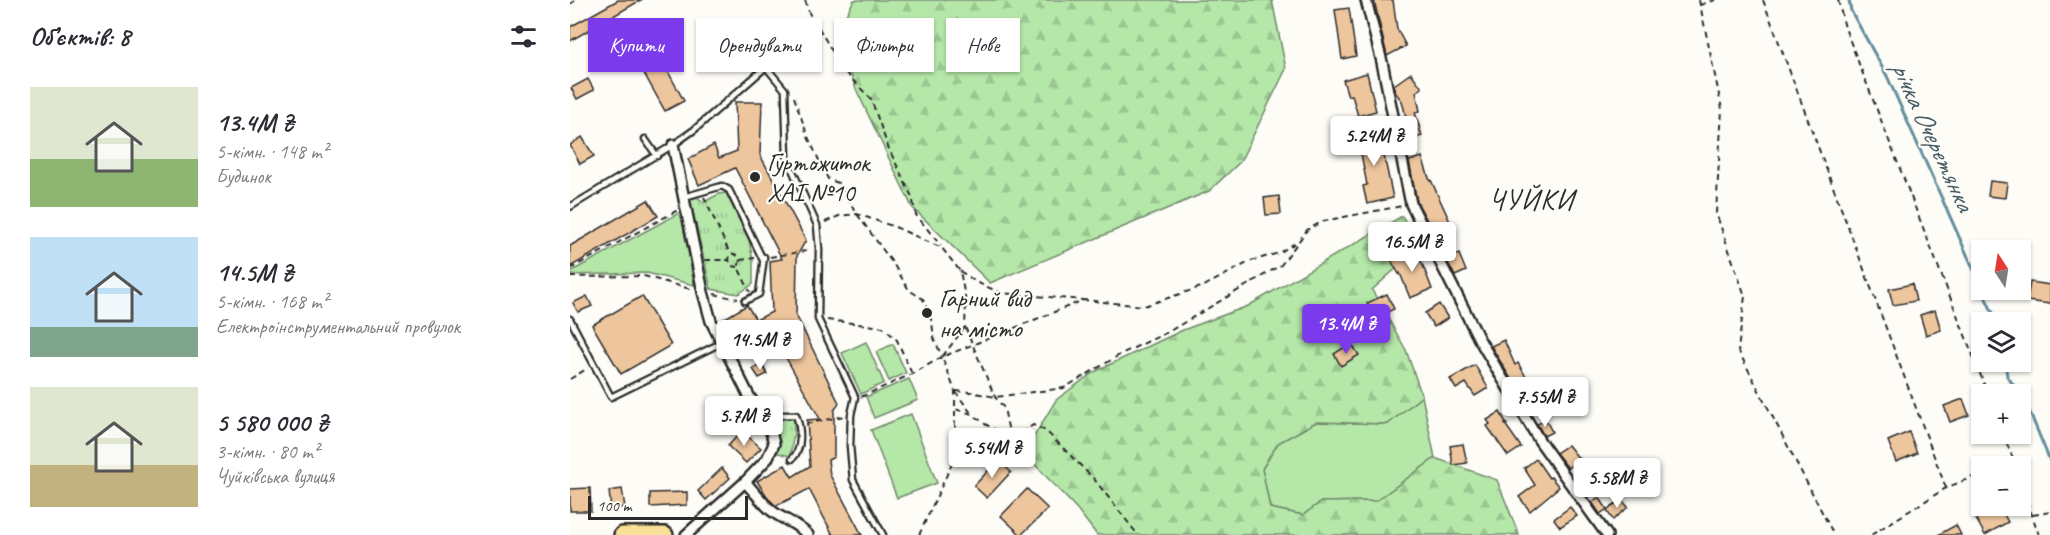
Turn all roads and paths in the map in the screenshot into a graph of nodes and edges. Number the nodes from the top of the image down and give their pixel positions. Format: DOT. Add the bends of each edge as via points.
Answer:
graph roads {
  1 [pos="576,0"];
  2 [pos="805,0"];
  3 [pos="1366,0"];
  4 [pos="1699,0"];
  5 [pos="1716,0"];
  6 [pos="1763,0"];
  7 [pos="1838,0"];
  8 [pos="570,3"];
  9 [pos="1700,4"];
  10 [pos="811,18"];
  11 [pos="822,34"];
  12 [pos="760,72"];
  13 [pos="770,72"];
  14 [pos="785,90"];
  15 [pos="645,139"];
  16 [pos="673,145"];
  17 [pos="657,156"];
  18 [pos="700,192"];
  19 [pos="685,201"];
  20 [pos="1411,204"];
  21 [pos="570,207"];
  22 [pos="857,214"];
  23 [pos="816,225"];
  24 [pos="1297,242"];
  25 [pos="942,248"];
  26 [pos="819,249"];
  27 [pos="730,255"];
  28 [pos="763,258"];
  29 [pos="697,260"];
  30 [pos="740,260"];
  31 [pos="729,261"];
  32 [pos="738,267"];
  33 [pos="570,269"];
  34 [pos="960,272"];
  35 [pos="570,277"];
  36 [pos="703,292"];
  37 [pos="753,297"];
  38 [pos="1084,300"];
  39 [pos="745,302"];
  40 [pos="570,319"];
  41 [pos="818,319"];
  42 [pos="965,327"];
  43 [pos="722,343"];
  44 [pos="972,345"];
  45 [pos="942,357"];
  46 [pos="595,365"];
  47 [pos="912,374"];
  48 [pos="570,379"];
  49 [pos="1984,384"];
  50 [pos="955,392"];
  51 [pos="995,397"];
  52 [pos="854,404"];
  53 [pos="955,410"];
  54 [pos="851,414"];
  55 [pos="972,414"];
  56 [pos="765,421"];
  57 [pos="800,425"];
  58 [pos="1009,437"];
  59 [pos="1013,452"];
  60 [pos="792,459"];
  61 [pos="1971,478"];
  62 [pos="745,482"];
  63 [pos="1946,488"];
  64 [pos="2031,512"];
  65 [pos="2050,512"];
  66 [pos="2032,515"];
  67 [pos="622,535"];
  68 [pos="665,535"];
  69 [pos="686,535"];
  70 [pos="808,535"];
  71 [pos="883,535"];
  72 [pos="919,535"];
  73 [pos="1138,535"];
  74 [pos="1607,535"];
  75 [pos="1834,535"];
  76 [pos="1871,535"];
  77 [pos="2039,535"];
  1 -- 8 [label="path"];
  2 -- 10 [label="path"];
  3 -- 20 [label="street"];
  4 -- 9 [label="path"];
  5 -- 9 [label="path"];
  6 -- 63 [label="path"];
  7 -- 49 [label="path" via="1845,28"];
  9 -- 75 [label="path" via="1722,109 1716,213 1745,296 1738,350"];
  11 -- 25 [label="path" via="843,70 871,99 916,215"];
  12 -- 16 [label="lane"];
  13 -- 14 [label="lane"];
  14 -- 22 [label="path" via="794,98 807,137 828,179 838,183"];
  14 -- 23 [label="lane" via="788,158"];
  15 -- 17 [label="lane"];
  16 -- 17 [label="lane"];
  16 -- 19 [label="street"];
  17 -- 21 [label="lane"];
  18 -- 19 [label="lane"];
  18 -- 27 [label="path"];
  18 -- 28 [label="lane" via="722,186 729,190"];
  19 -- 29 [label="street"];
  19 -- 33 [label="path"];
  20 -- 24 [label="path" via="1323,222 1307,230"];
  20 -- 74 [label="street" via="1479,339 1533,430"];
  22 -- 23 [label="path"];
  22 -- 25 [label="path"];
  22 -- 45 [label="path" via="909,290 922,298"];
  23 -- 26 [label="lane"];
  24 -- 38 [label="path" via="1204,286 1144,306"];
  24 -- 51 [label="path" via="1281,265 1064,388"];
  25 -- 34 [label="path"];
  26 -- 28 [label="path"];
  26 -- 41 [label="lane"];
  27 -- 30 [label="path" via="735,254"];
  27 -- 31 [label="path"];
  28 -- 30 [label="path"];
  28 -- 37 [label="lane" via="759,294"];
  29 -- 31 [label="path"];
  29 -- 36 [label="street"];
  30 -- 32 [label="path"];
  31 -- 32 [label="path"];
  32 -- 37 [label="path"];
  34 -- 38 [label="path" via="1001,293"];
  34 -- 42 [label="path" via="966,302"];
  35 -- 36 [label="path" via="644,276"];
  36 -- 39 [label="path"];
  36 -- 43 [label="street"];
  37 -- 39 [label="lane"];
  38 -- 44 [label="path"];
  40 -- 46 [label="lane"];
  41 -- 47 [label="path" via="883,327 897,340"];
  41 -- 52 [label="lane" via="855,397"];
  42 -- 44 [label="path"];
  42 -- 45 [label="path"];
  43 -- 46 [label="lane" via="611,397"];
  43 -- 56 [label="street"];
  44 -- 45 [label="path"];
  44 -- 51 [label="path"];
  45 -- 47 [label="path"];
  45 -- 50 [label="path"];
  46 -- 48 [label="path"];
  47 -- 52 [label="path" via="858,398"];
  50 -- 51 [label="path"];
  50 -- 53 [label="path"];
  50 -- 55 [label="path"];
  51 -- 58 [label="path" via="1004,408"];
  52 -- 54 [label="lane"];
  53 -- 55 [label="path"];
  53 -- 72 [label="path" via="954,457"];
  54 -- 57 [label="path"];
  54 -- 71 [label="lane" via="853,480"];
  55 -- 58 [label="path"];
  56 -- 57 [label="lane" via="796,415"];
  56 -- 62 [label="street" via="773,436 772,452"];
  57 -- 60 [label="lane" via="798,454"];
  58 -- 59 [label="path"];
  58 -- 73 [label="path" via="1016,437 1033,425 1046,431 1094,479"];
  61 -- 63 [label="path"];
  62 -- 69 [label="street"];
  62 -- 70 [label="street" via="768,508 796,523"];
  63 -- 76 [label="path"];
  64 -- 66 [label="path"];
  65 -- 66 [label="path"];
  66 -- 77 [label="path"];
  67 -- 68 [label="main road"];
}
